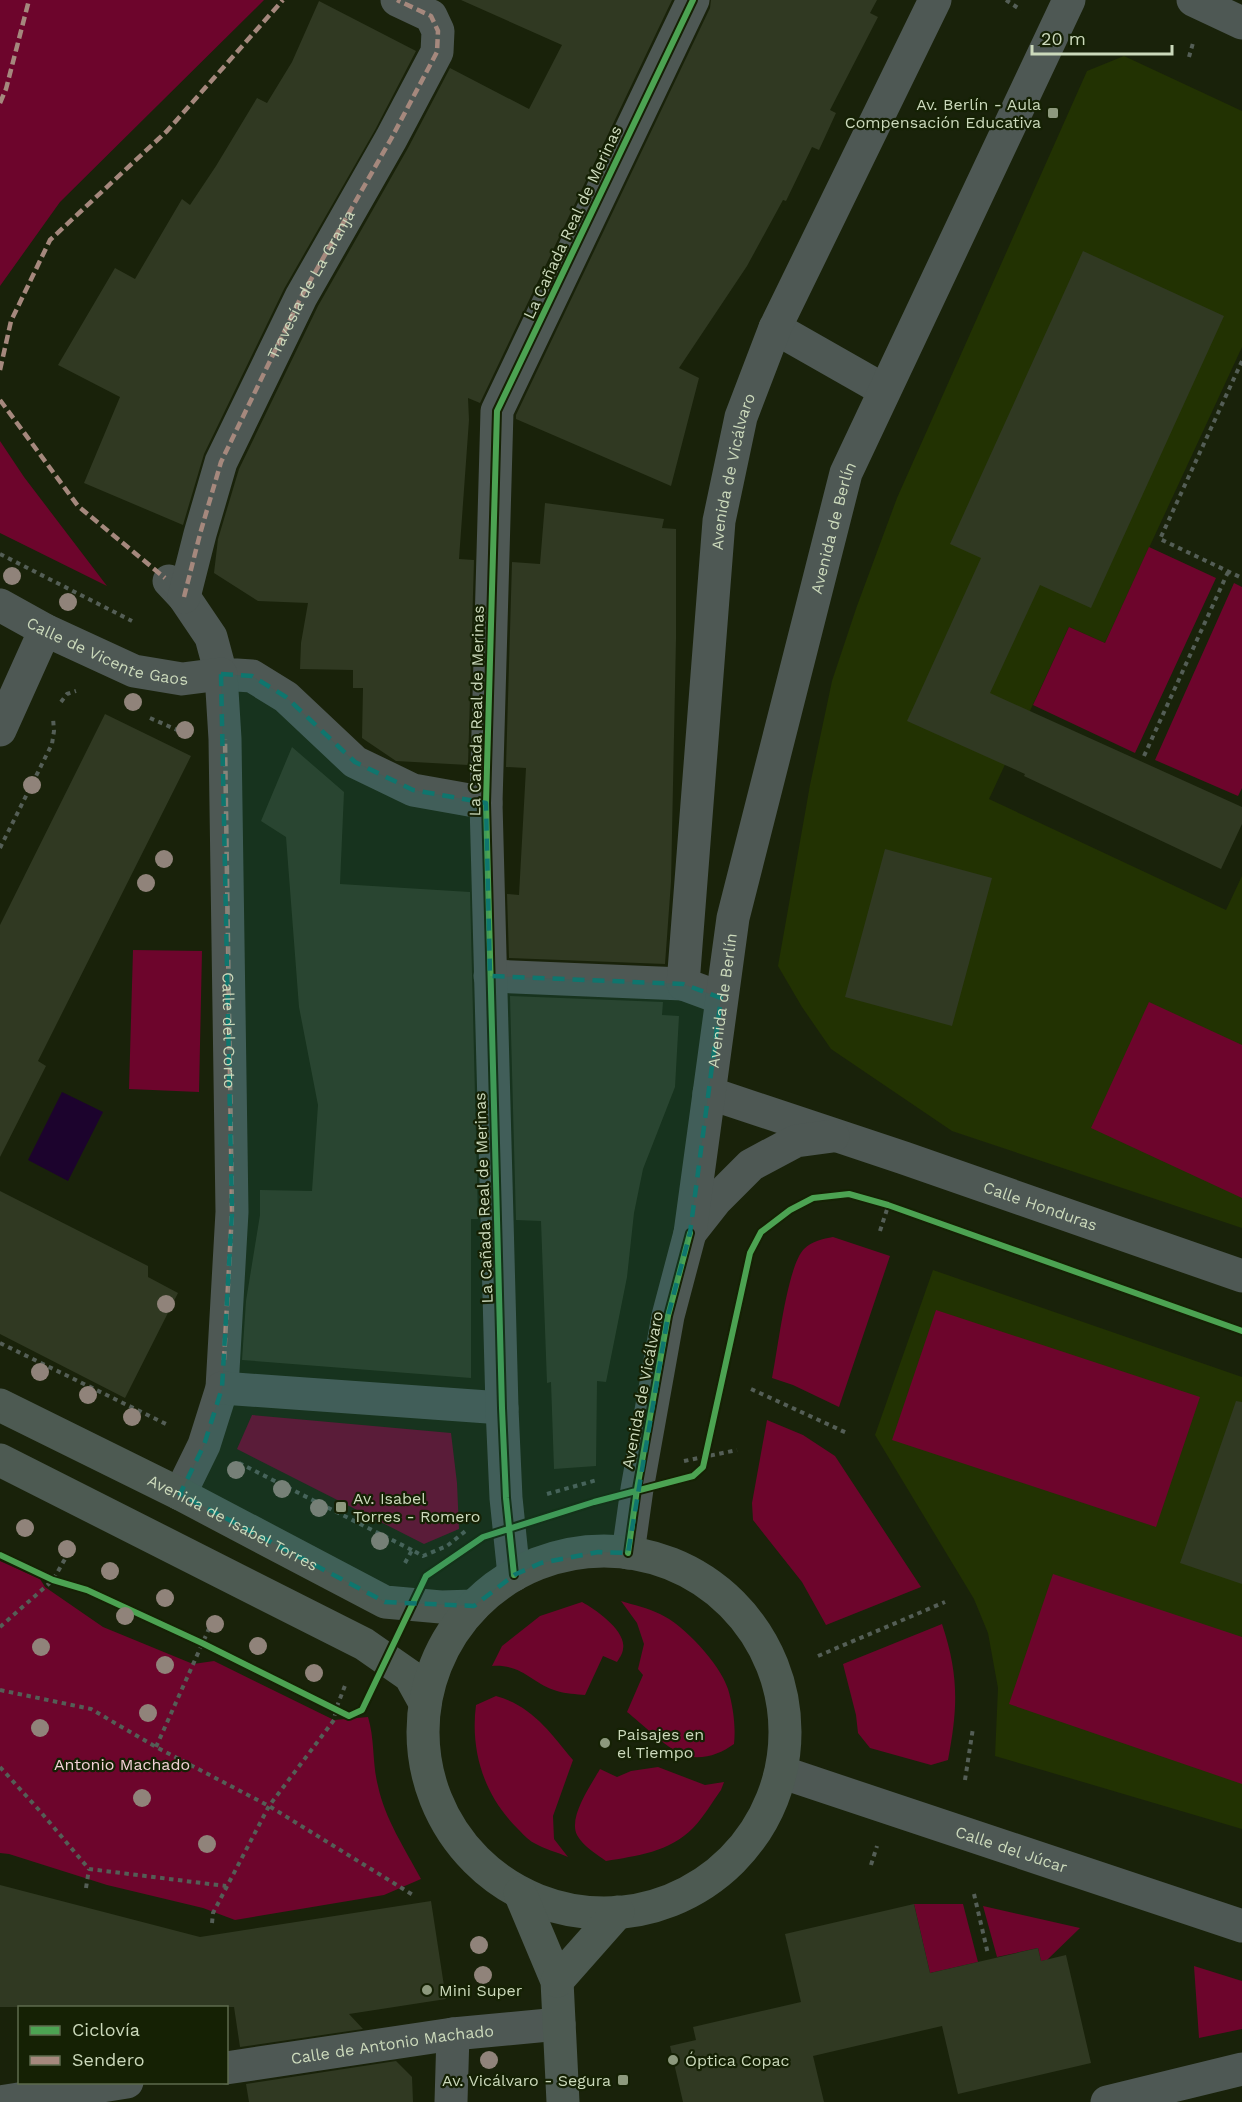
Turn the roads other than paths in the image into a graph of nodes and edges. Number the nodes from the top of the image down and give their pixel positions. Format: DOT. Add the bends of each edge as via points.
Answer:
graph roads {
  1 [pos="397,0"];
  2 [pos="693,0"];
  3 [pos="935,0"];
  4 [pos="1069,0"];
  5 [pos="1193,0"];
  6 [pos="1242,23"];
  7 [pos="775,328"];
  8 [pos="884,390"];
  9 [pos="175,587"];
  10 [pos="0,605"];
  11 [pos="45,630"];
  12 [pos="222,674"];
  13 [pos="0,730"];
  14 [pos="486,803"];
  15 [pos="490,976"];
  16 [pos="683,984"];
  17 [pos="721,998"];
  18 [pos="709,1093"];
  19 [pos="838,1135"];
  20 [pos="690,1233"];
  21 [pos="1242,1276"];
  22 [pos="222,1388"];
  23 [pos="0,1405"];
  24 [pos="502,1408"];
  25 [pos="0,1460"];
  26 [pos="180,1494"];
  27 [pos="628,1553"];
  28 [pos="514,1575"];
  29 [pos="474,1606"];
  30 [pos="425,1703"];
  31 [pos="781,1772"];
  32 [pos="520,1893"];
  33 [pos="618,1912"];
  34 [pos="1242,1926"];
  35 [pos="557,1981"];
  36 [pos="559,2024"];
  37 [pos="453,2034"];
  38 [pos="228,2068"];
  39 [pos="1242,2069"];
  40 [pos="114,2084"];
  41 [pos="0,2102"];
  42 [pos="451,2102"];
  43 [pos="563,2102"];
  44 [pos="1107,2102"];
  1 -- 9 [label="street, Travesía de La Granja" via="431,16 438,32 437,52 301,297 221,462 200,534"];
  2 -- 14 [label="street, La Cañada Real de Merinas" via="497,411"];
  3 -- 7 [label="street, Avenida de Vicálvaro"];
  4 -- 8 [label="street, Avenida de Berlín"];
  5 -- 6 [label="street"];
  7 -- 8 [label="street"];
  7 -- 16 [label="street, Avenida de Vicálvaro" via="741,417 719,521"];
  8 -- 17 [label="street, Avenida de Berlín" via="846,473 733,918"];
  9 -- 12 [label="street, Calle del Corto" via="211,637"];
  10 -- 11 [label="street, Calle de Vicente Gaos"];
  11 -- 12 [label="street, Calle de Vicente Gaos" via="134,671 182,679"];
  11 -- 13 [label="street"];
  12 -- 14 [label="street, Calle de Vicente Gaos" via="252,676 286,697 355,762 413,790"];
  12 -- 22 [label="street, Calle del Corto" via="232,1212"];
  14 -- 15 [label="street, La Cañada Real de Merinas"];
  15 -- 16 [label="street"];
  15 -- 24 [label="street, La Cañada Real de Merinas"];
  16 -- 17 [label="street"];
  17 -- 18 [label="street, Avenida de Berlín"];
  18 -- 19 [label="street, Calle Honduras"];
  18 -- 20 [label="street, Avenida de Vicálvaro"];
  19 -- 20 [label="street, Calle Honduras" via="796,1141 752,1166 716,1200"];
  19 -- 21 [label="street, Calle Honduras"];
  20 -- 27 [label="street, Avenida de Vicálvaro" via="668,1316"];
  22 -- 24 [label="street"];
  22 -- 26 [label="street, Calle del Corto" via="204,1445"];
  23 -- 26 [label="street, Avenida de Isabel Torres"];
  24 -- 28 [label="street, La Cañada Real de Merinas"];
  25 -- 30 [label="street" via="364,1644 410,1676"];
  26 -- 29 [label="street, Avenida de Isabel Torres" via="386,1602"];
  27 -- 28 [label="street" via="570,1555"];
  27 -- 31 [label="street" via="685,1571 711,1587 734,1606 753,1630 768,1655 784,1713"];
  28 -- 29 [label="street"];
  29 -- 30 [label="street" via="451,1635 434,1668"];
  30 -- 32 [label="street" via="424,1760 442,1814 475,1860"];
  31 -- 33 [label="street" via="770,1805 732,1860 675,1899"];
  31 -- 34 [label="street, Calle del Júcar"];
  32 -- 33 [label="street" via="568,1910"];
  32 -- 35 [label="street"];
  33 -- 35 [label="street"];
  35 -- 36 [label="street"];
  36 -- 37 [label="street, Calle de Antonio Machado"];
  36 -- 43 [label="street"];
  37 -- 38 [label="street, Calle de Antonio Machado"];
  37 -- 42 [label="street"];
  39 -- 44 [label="street"];
  40 -- 41 [label="street"];
}
